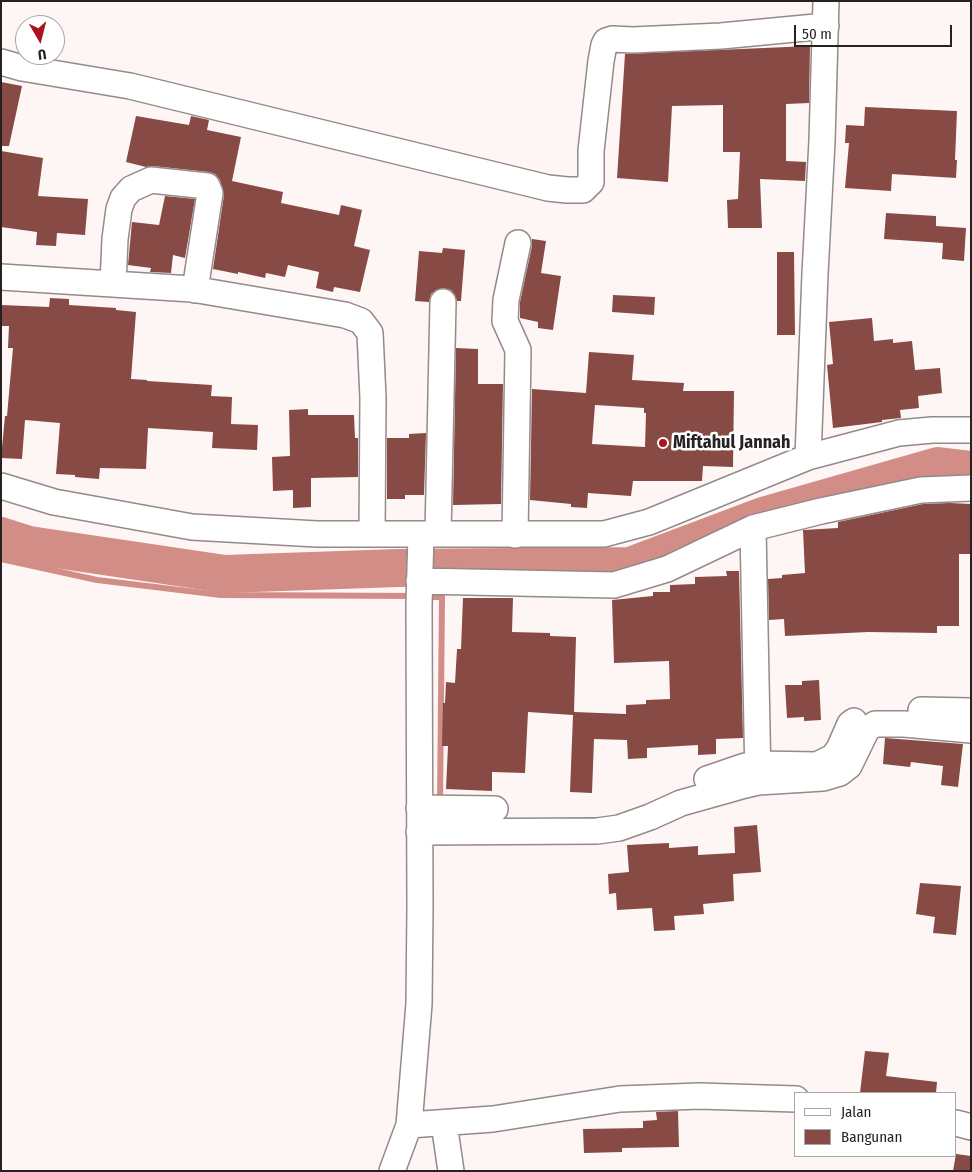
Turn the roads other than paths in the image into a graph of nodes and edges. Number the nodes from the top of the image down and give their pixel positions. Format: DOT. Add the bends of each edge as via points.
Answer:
graph roads {
  1 [pos="826,13"];
  2 [pos="1,62"];
  3 [pos="518,243"];
  4 [pos="1,277"];
  5 [pos="113,284"];
  6 [pos="195,290"];
  7 [pos="443,302"];
  8 [pos="971,430"];
  9 [pos="808,457"];
  10 [pos="1,486"];
  11 [pos="971,488"];
  12 [pos="753,528"];
  13 [pos="372,534"];
  14 [pos="515,535"];
  15 [pos="426,538"];
  16 [pos="419,588"];
  17 [pos="971,711"];
  18 [pos="971,730"];
  19 [pos="757,773"];
  20 [pos="495,809"];
  21 [pos="431,822"];
  22 [pos="794,1099"];
  23 [pos="444,1123"];
  24 [pos="957,1124"];
  25 [pos="409,1125"];
  26 [pos="971,1127"];
  27 [pos="392,1171"];
  28 [pos="451,1171"];
  1 -- 2 [label="street" via="721,36 606,41 600,61 591,182 582,190 548,188 130,86"];
  1 -- 9 [label="street"];
  3 -- 14 [label="street" via="505,321 518,350"];
  4 -- 5 [label="street"];
  5 -- 6 [label="street"];
  5 -- 6 [label="street" via="115,239 123,198 151,180 207,186 210,193"];
  6 -- 13 [label="street" via="345,315 361,321 370,333"];
  7 -- 15 [label="street"];
  8 -- 9 [label="street" via="899,433"];
  9 -- 14 [label="street" via="650,522 604,534"];
  10 -- 13 [label="street" via="54,502 192,527"];
  11 -- 12 [label="street" via="921,490"];
  12 -- 16 [label="street" via="667,569 614,585"];
  12 -- 19 [label="street"];
  13 -- 15 [label="street"];
  14 -- 15 [label="street"];
  15 -- 16 [label="street"];
  16 -- 21 [label="street"];
  17 -- 19 [label="street" via="871,711 859,715 850,724 833,757 817,764"];
  18 -- 19 [label="street" via="875,724 867,729 849,766 840,773 823,778"];
  19 -- 21 [label="street" via="727,789 681,803 650,818 598,831"];
  20 -- 21 [label="street"];
  21 -- 25 [label="street" via="420,908 419,1004"];
  22 -- 23 [label="street" via="699,1096 620,1099 493,1119"];
  23 -- 25 [label="street"];
  23 -- 28 [label="street"];
  24 -- 26 [label="street"];
  25 -- 27 [label="street"];
}
